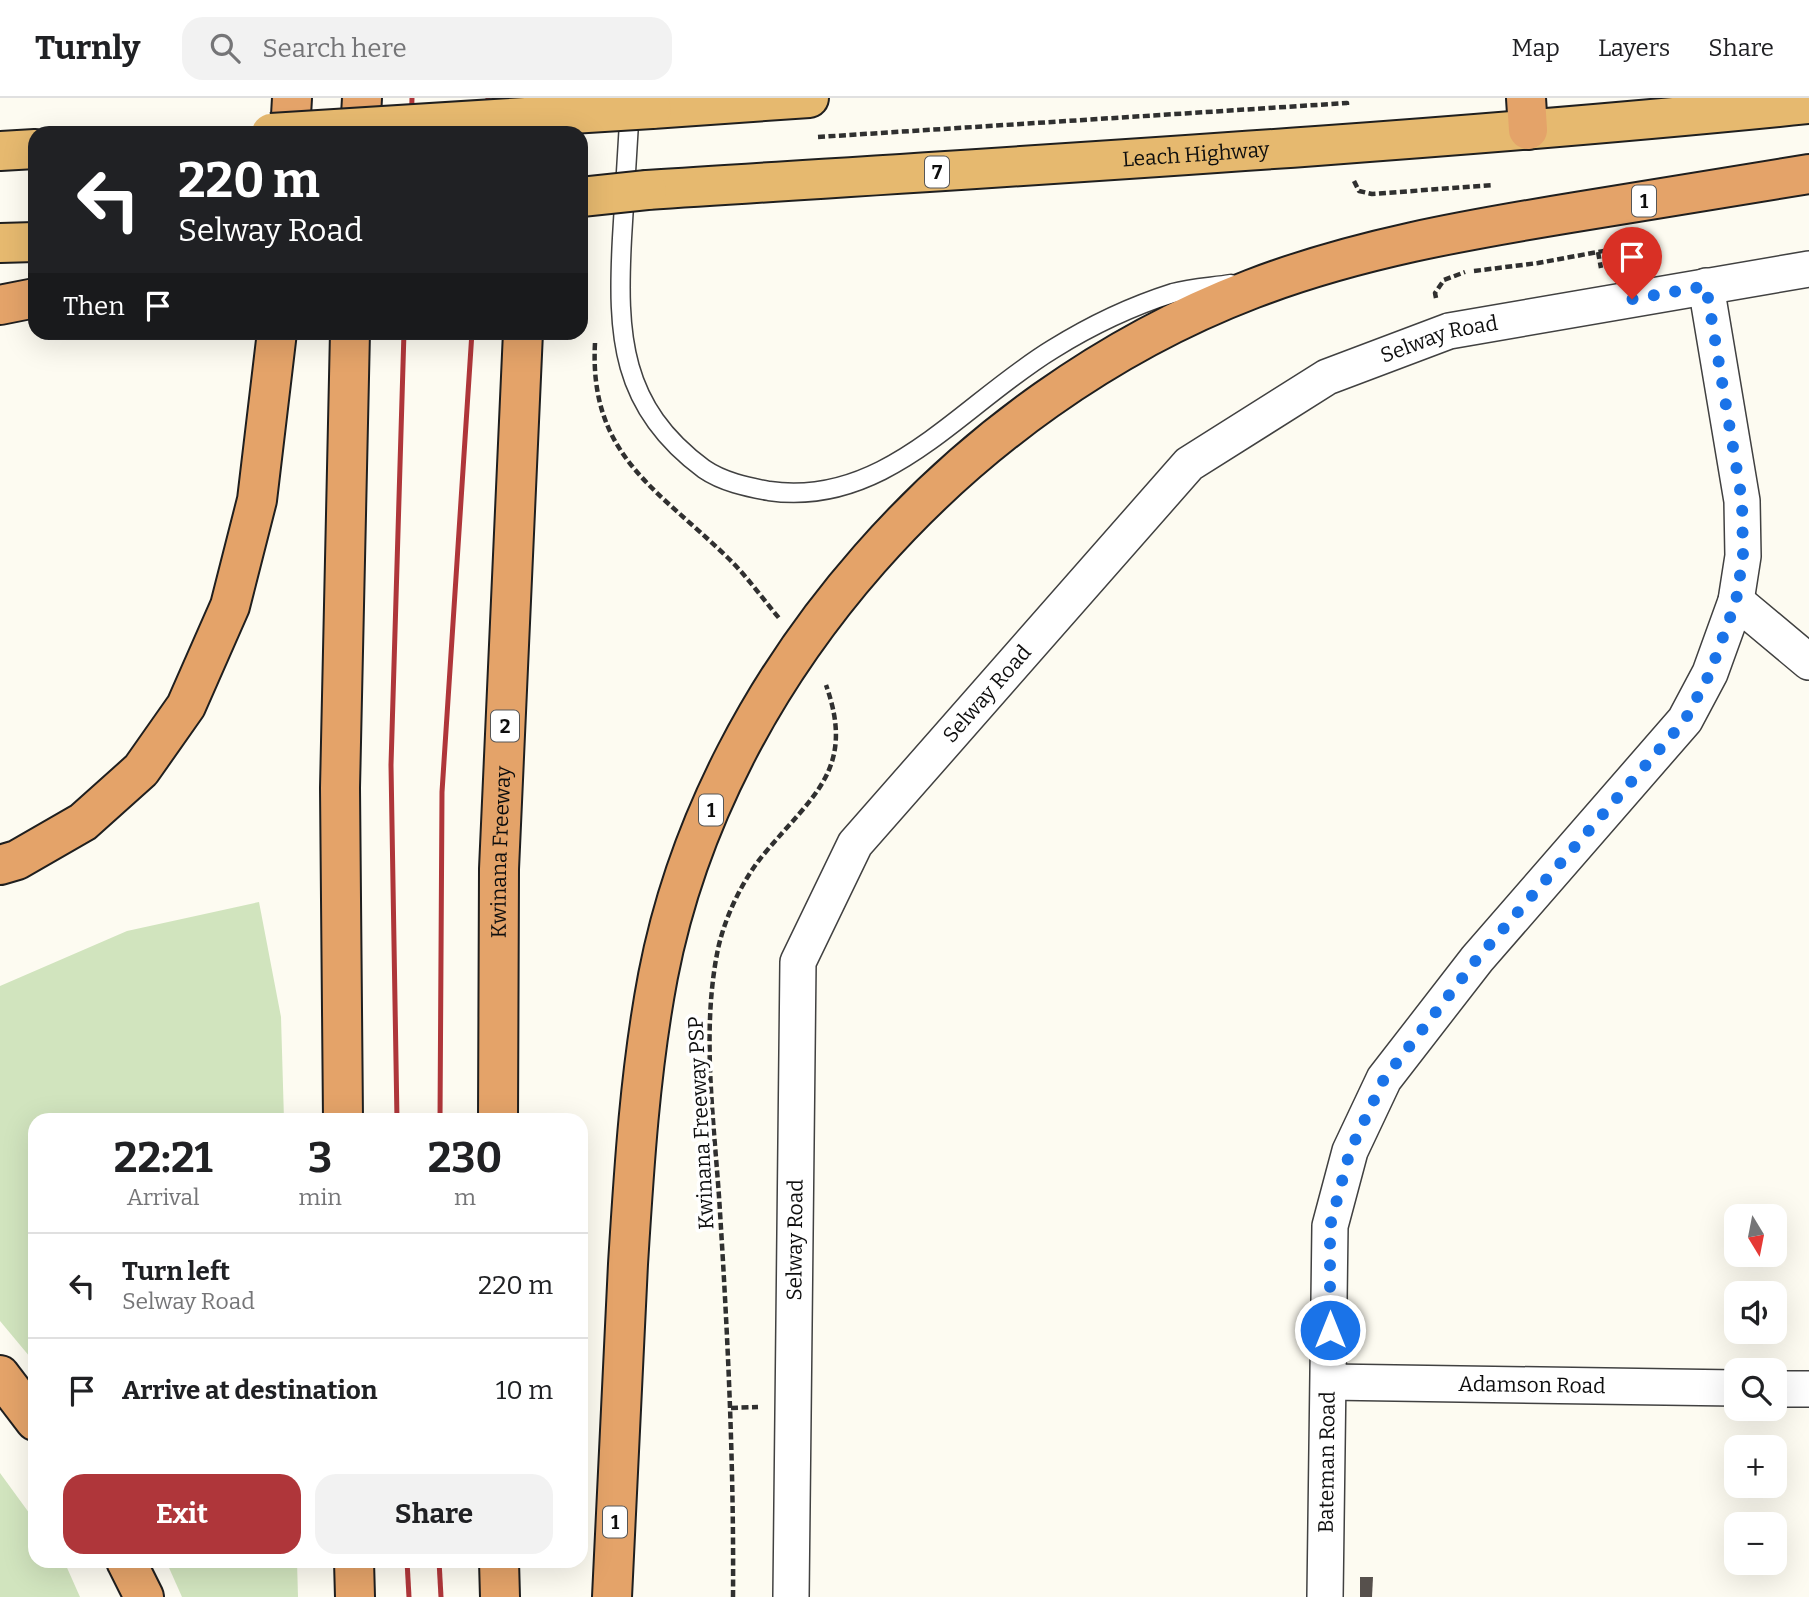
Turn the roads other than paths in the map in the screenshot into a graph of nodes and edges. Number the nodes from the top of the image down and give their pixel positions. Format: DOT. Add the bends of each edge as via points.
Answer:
graph roads {
  1 [pos="292,98"];
  2 [pos="362,98"];
  3 [pos="537,98"];
  4 [pos="555,98"];
  5 [pos="809,98"];
  6 [pos="1504,98"];
  7 [pos="641,103"];
  8 [pos="1809,104"];
  9 [pos="1527,114"];
  10 [pos="290,126"];
  11 [pos="357,126"];
  12 [pos="360,126"];
  13 [pos="535,126"];
  14 [pos="551,126"];
  15 [pos="28,149"];
  16 [pos="0,151"];
  17 [pos="1809,174"];
  18 [pos="588,196"];
  19 [pos="28,242"];
  20 [pos="0,243"];
  21 [pos="1809,270"];
  22 [pos="1297,274"];
  23 [pos="1706,286"];
  24 [pos="28,299"];
  25 [pos="0,305"];
  26 [pos="276,340"];
  27 [pos="350,340"];
  28 [pos="523,340"];
  29 [pos="1736,601"];
  30 [pos="1809,662"];
  31 [pos="0,864"];
  32 [pos="342,1113"];
  33 [pos="498,1113"];
  34 [pos="0,1375"];
  35 [pos="1329,1382"];
  36 [pos="1724,1388"];
  37 [pos="1787,1389"];
  38 [pos="1809,1389"];
  39 [pos="28,1411"];
  40 [pos="129,1568"];
  41 [pos="354,1568"];
  42 [pos="499,1568"];
  43 [pos="144,1597"];
  44 [pos="355,1597"];
  45 [pos="500,1597"];
  46 [pos="612,1597"];
  47 [pos="791,1597"];
  48 [pos="1325,1597"];
  1 -- 10 [label="highway"];
  2 -- 12 [label="highway"];
  3 -- 13 [label="highway"];
  4 -- 14 [label="highway"];
  5 -- 7 [label="highway"];
  6 -- 9 [label="lane"];
  7 -- 11 [label="highway, bridge"];
  7 -- 22 [label="lane" via="618,304 622,344 634,384 652,420 681,452 712,474 748,488 793,494 829,492 861,482 913,453 1053,349 1114,317 1175,293"];
  8 -- 9 [label="highway, Leach Highway / 7"];
  9 -- 18 [label="highway, Leach Highway / 7, bridge"];
  15 -- 16 [label="highway"];
  17 -- 22 [label="highway, 1" via="1478,228"];
  19 -- 20 [label="highway"];
  21 -- 23 [label="street, Selway Road"];
  22 -- 46 [label="highway, 1" via="1138,340 1032,407 918,506 840,590 771,691 722,783 681,891 659,974 636,1135"];
  23 -- 29 [label="street, Bateman Road" via="1742,501 1743,556"];
  23 -- 47 [label="street, Selway Road" via="1449,331 1327,377 1189,464 855,844 798,962"];
  24 -- 25 [label="highway"];
  26 -- 31 [label="highway" via="257,500 230,606 186,706 141,769 83,822 17,860"];
  27 -- 32 [label="highway" via="340,788"];
  28 -- 33 [label="highway, Kwinana Freeway / 2" via="499,869"];
  29 -- 30 [label="street"];
  29 -- 35 [label="street, Bateman Road" via="1710,673 1685,720 1477,959 1384,1079 1350,1151 1330,1226"];
  34 -- 39 [label="highway"];
  35 -- 36 [label="street, Adamson Road"];
  35 -- 48 [label="street, Bateman Road"];
  37 -- 38 [label="street"];
  40 -- 43 [label="highway"];
  41 -- 44 [label="highway"];
  42 -- 45 [label="highway"];
}
